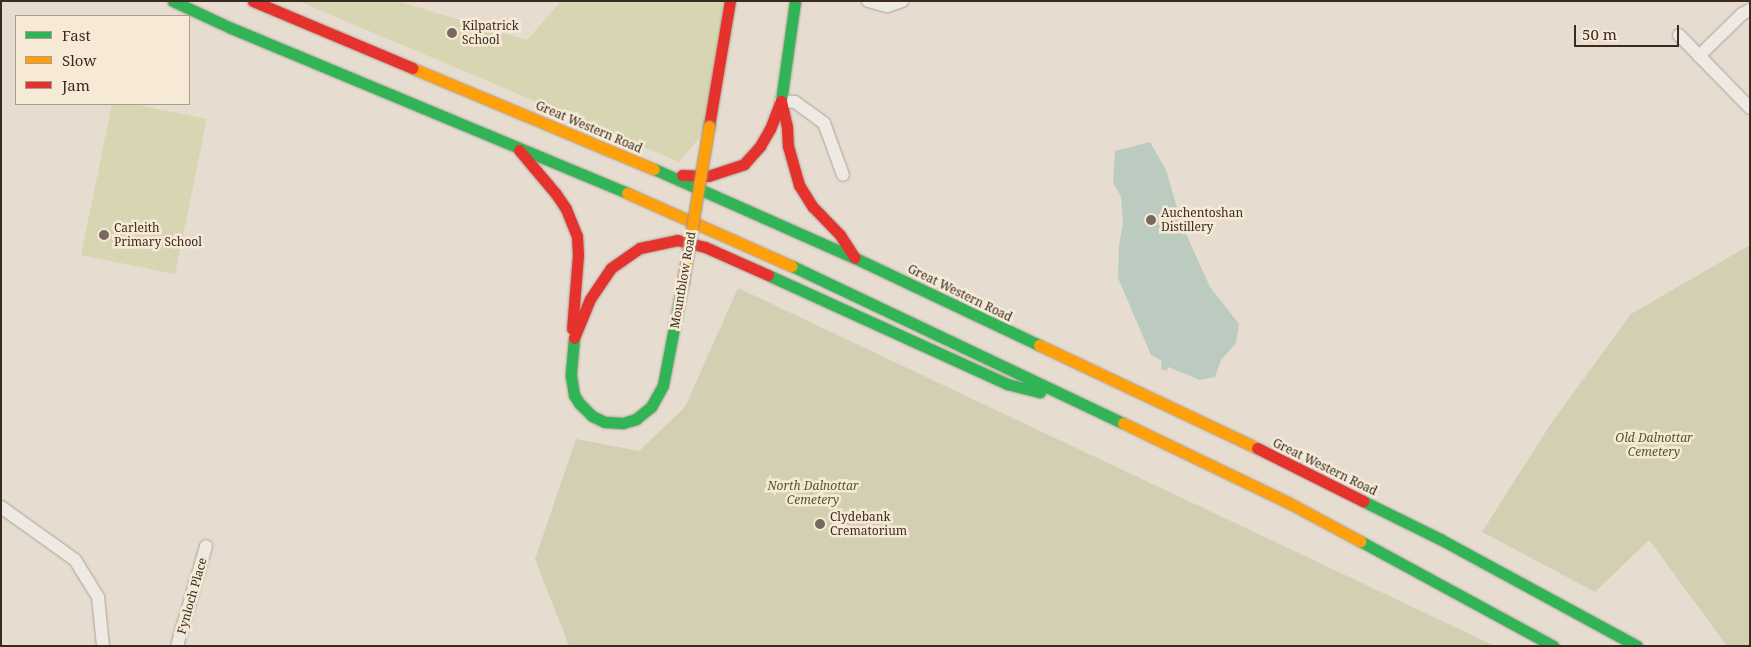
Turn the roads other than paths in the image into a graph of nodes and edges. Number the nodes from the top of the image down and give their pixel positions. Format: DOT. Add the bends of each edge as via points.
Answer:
graph roads {
  1 [pos="173,1"];
  2 [pos="253,1"];
  3 [pos="730,1"];
  4 [pos="795,1"];
  5 [pos="868,1"];
  6 [pos="902,1"];
  7 [pos="1750,10"];
  8 [pos="1679,35"];
  9 [pos="1699,56"];
  10 [pos="781,101"];
  11 [pos="1750,108"];
  12 [pos="517,148"];
  13 [pos="665,174"];
  14 [pos="843,175"];
  15 [pos="855,258"];
  16 [pos="574,338"];
  17 [pos="1078,401"];
  18 [pos="1,507"];
  19 [pos="206,546"];
  20 [pos="107,645"];
  21 [pos="177,646"];
  22 [pos="1552,646"];
  23 [pos="1637,646"];
  1 -- 12 [label="main road"];
  2 -- 13 [label="main road, Great Western Road"];
  3 -- 16 [label="main road, Mountblow Road, bridge" via="663,385 651,407 636,420 623,423 605,422 592,416 574,395 571,376"];
  4 -- 10 [label="main road"];
  5 -- 6 [label="street" via="887,6"];
  7 -- 9 [label="street"];
  8 -- 9 [label="street"];
  9 -- 11 [label="street"];
  10 -- 13 [label="main road" via="770,129 744,164 708,176"];
  10 -- 14 [label="street" via="794,102 824,123"];
  10 -- 15 [label="main road" via="788,146 799,185"];
  12 -- 16 [label="main road" via="556,194 577,236 571,321"];
  12 -- 17 [label="main road" via="823,279"];
  13 -- 15 [label="main road, Great Western Road"];
  15 -- 23 [label="main road, Great Western Road" via="1258,448 1440,539"];
  16 -- 17 [label="main road" via="590,299 611,268 640,248 677,240 705,247 1007,384"];
  17 -- 22 [label="main road" via="1289,503"];
  18 -- 20 [label="street" via="75,560 98,597"];
  19 -- 21 [label="street, Fynloch Place"];
}
